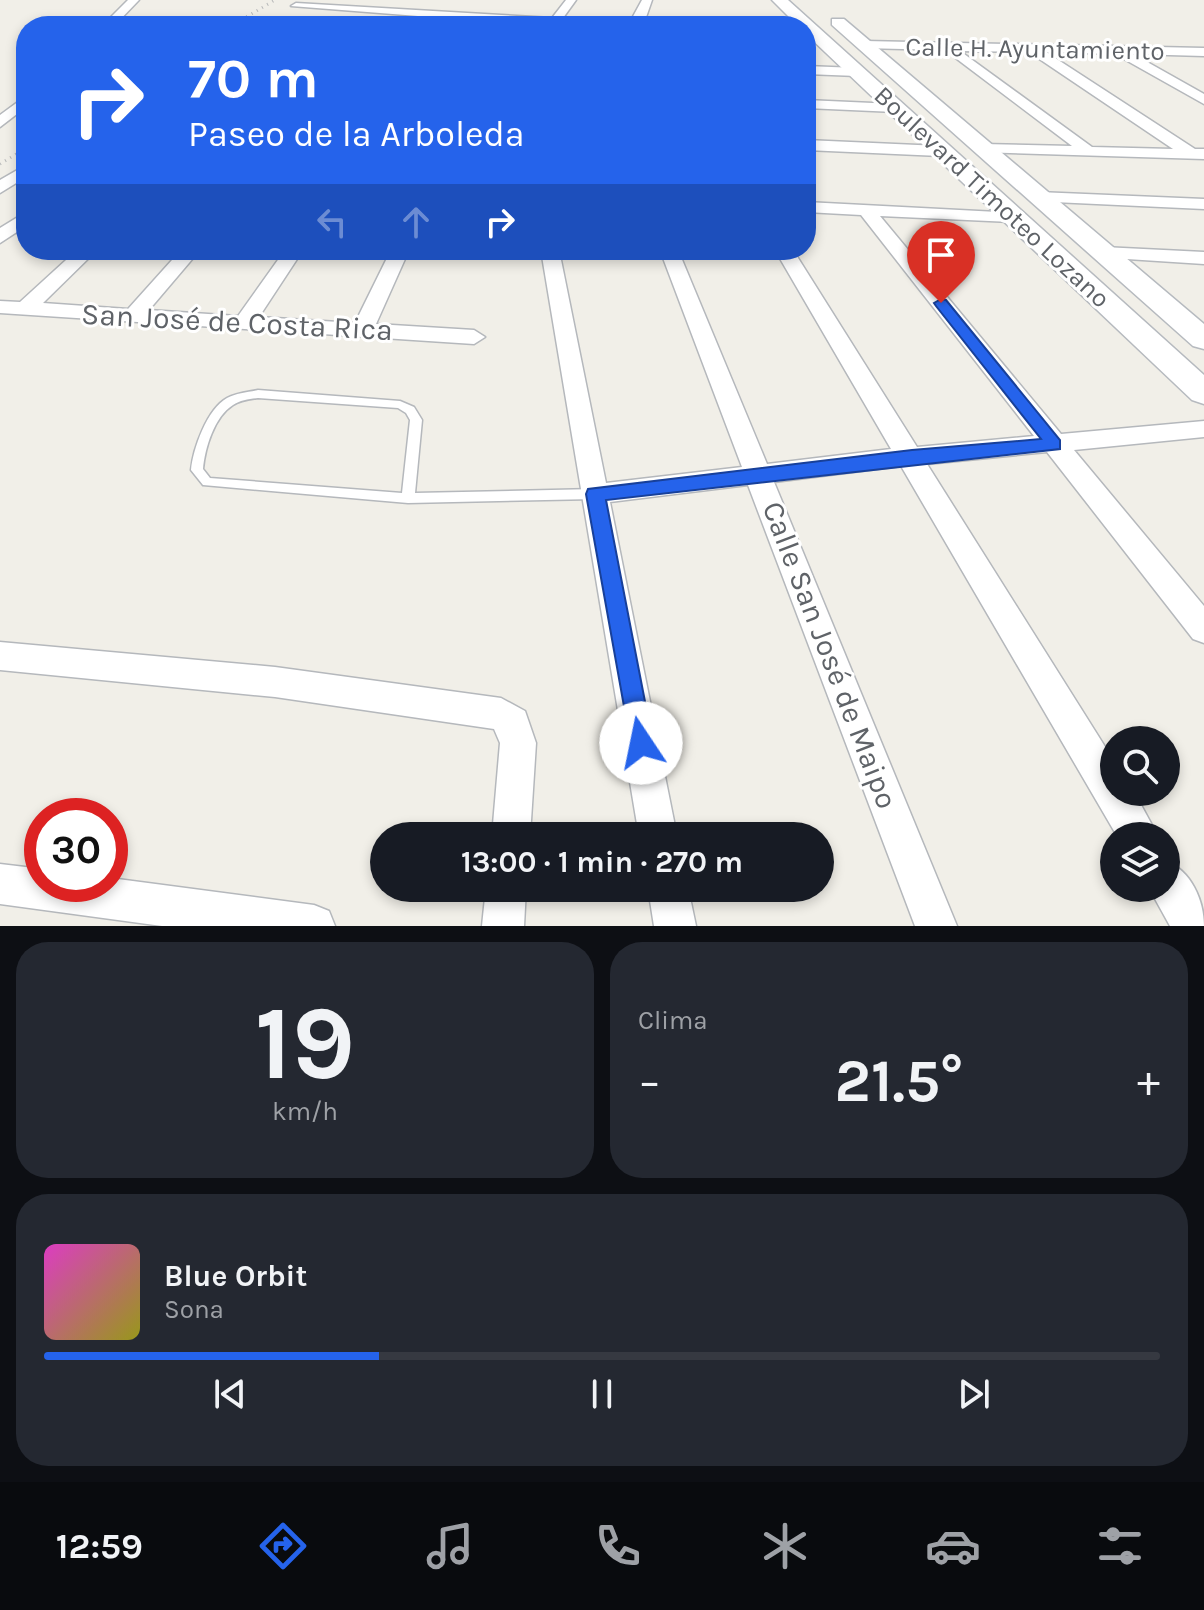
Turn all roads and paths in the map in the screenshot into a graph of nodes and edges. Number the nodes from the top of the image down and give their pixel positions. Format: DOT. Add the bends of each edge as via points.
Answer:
graph roads {
  1 [pos="134,0"];
  2 [pos="344,0"];
  3 [pos="420,0"];
  4 [pos="496,0"];
  5 [pos="779,0"];
  6 [pos="296,6"];
  7 [pos="822,8"];
  8 [pos="331,9"];
  9 [pos="404,13"];
  10 [pos="118,16"];
  11 [pos="320,16"];
  12 [pos="400,16"];
  13 [pos="427,16"];
  14 [pos="480,16"];
  15 [pos="794,16"];
  16 [pos="816,39"];
  17 [pos="865,45"];
  18 [pos="949,48"];
  19 [pos="1033,50"];
  20 [pos="1117,51"];
  21 [pos="1204,52"];
  22 [pos="816,70"];
  23 [pos="857,72"];
  24 [pos="1171,81"];
  25 [pos="1204,82"];
  26 [pos="1204,100"];
  27 [pos="816,104"];
  28 [pos="895,108"];
  29 [pos="16,109"];
  30 [pos="0,123"];
  31 [pos="816,145"];
  32 [pos="982,149"];
  33 [pos="940,151"];
  34 [pos="1088,151"];
  35 [pos="1198,154"];
  36 [pos="1038,197"];
  37 [pos="1204,204"];
  38 [pos="816,208"];
  39 [pos="866,210"];
  40 [pos="1011,217"];
  41 [pos="16,225"];
  42 [pos="0,237"];
  43 [pos="1103,253"];
  44 [pos="1204,258"];
  45 [pos="77,260"];
  46 [pos="182,260"];
  47 [pos="287,260"];
  48 [pos="395,260"];
  49 [pos="552,260"];
  50 [pos="673,260"];
  51 [pos="790,260"];
  52 [pos="0,307"];
  53 [pos="25,309"];
  54 [pos="132,317"];
  55 [pos="1180,319"];
  56 [pos="1204,321"];
  57 [pos="244,323"];
  58 [pos="363,329"];
  59 [pos="474,337"];
  60 [pos="1204,340"];
  61 [pos="1204,393"];
  62 [pos="1204,429"];
  63 [pos="1054,444"];
  64 [pos="912,456"];
  65 [pos="758,473"];
  66 [pos="595,494"];
  67 [pos="408,498"];
  68 [pos="1204,629"];
  69 [pos="0,656"];
  70 [pos="512,822"];
  71 [pos="655,822"];
  72 [pos="1131,822"];
  73 [pos="0,884"];
  74 [pos="505,902"];
  75 [pos="671,902"];
  76 [pos="1179,902"];
  77 [pos="150,915"];
  78 [pos="314,926"];
  79 [pos="503,926"];
  80 [pos="675,926"];
  81 [pos="936,926"];
  82 [pos="1193,926"];
  1 -- 10 [label="street"];
  2 -- 8 [label="street"];
  3 -- 9 [label="street"];
  4 -- 14 [label="street"];
  5 -- 15 [label="main road, Boulevard Timoteo Lozano"];
  6 -- 8 [label="street"];
  7 -- 17 [label="main road, Boulevard Timoteo Lozano"];
  8 -- 9 [label="street"];
  8 -- 11 [label="street"];
  9 -- 12 [label="street"];
  9 -- 13 [label="street"];
  16 -- 23 [label="main road, Boulevard Timoteo Lozano"];
  17 -- 18 [label="street, Calle H. Ayuntamiento"];
  17 -- 32 [label="main road, Boulevard Timoteo Lozano"];
  18 -- 19 [label="street, Calle H. Ayuntamiento"];
  18 -- 34 [label="street"];
  19 -- 20 [label="street, Calle H. Ayuntamiento"];
  19 -- 35 [label="street"];
  20 -- 21 [label="street, Calle H. Ayuntamiento"];
  20 -- 24 [label="street"];
  22 -- 23 [label="street"];
  23 -- 28 [label="main road, Boulevard Timoteo Lozano"];
  24 -- 25 [label="street"];
  24 -- 26 [label="street"];
  27 -- 28 [label="street"];
  28 -- 33 [label="main road, Boulevard Timoteo Lozano"];
  29 -- 30 [label="street"];
  31 -- 33 [label="street"];
  32 -- 34 [label="street"];
  32 -- 36 [label="main road, Boulevard Timoteo Lozano"];
  33 -- 40 [label="main road, Boulevard Timoteo Lozano"];
  34 -- 35 [label="street"];
  36 -- 37 [label="street"];
  36 -- 43 [label="main road, Boulevard Timoteo Lozano"];
  38 -- 39 [label="street"];
  39 -- 40 [label="street"];
  39 -- 63 [label="street"];
  40 -- 61 [label="main road, Boulevard Timoteo Lozano"];
  41 -- 42 [label="street"];
  43 -- 44 [label="street"];
  43 -- 55 [label="main road, Boulevard Timoteo Lozano"];
  45 -- 53 [label="street"];
  46 -- 54 [label="street"];
  47 -- 57 [label="street"];
  48 -- 58 [label="street"];
  49 -- 66 [label="street"];
  50 -- 65 [label="street, Calle San José de Maipo"];
  51 -- 64 [label="street"];
  52 -- 53 [label="street, San José de Costa Rica"];
  53 -- 54 [label="street, San José de Costa Rica"];
  54 -- 57 [label="street, San José de Costa Rica"];
  55 -- 56 [label="street"];
  55 -- 60 [label="main road, Boulevard Timoteo Lozano"];
  57 -- 58 [label="street, San José de Costa Rica"];
  58 -- 59 [label="street, San José de Costa Rica"];
  62 -- 63 [label="street"];
  63 -- 64 [label="street"];
  63 -- 68 [label="street"];
  64 -- 65 [label="street"];
  64 -- 72 [label="street"];
  65 -- 66 [label="street"];
  65 -- 81 [label="street, Calle San José de Maipo"];
  66 -- 67 [label="lane"];
  66 -- 71 [label="street"];
  67 -- 67 [label="lane" via="416,420 400,405 242,397 226,404 197,453 197,470 207,482"];
  69 -- 70 [label="street" via="275,682 501,714 513,723 518,743"];
  73 -- 77 [label="street"];
  74 -- 79 [label="street"];
  75 -- 80 [label="street"];
  76 -- 82 [label="street"];
  77 -- 78 [label="street"];
}
